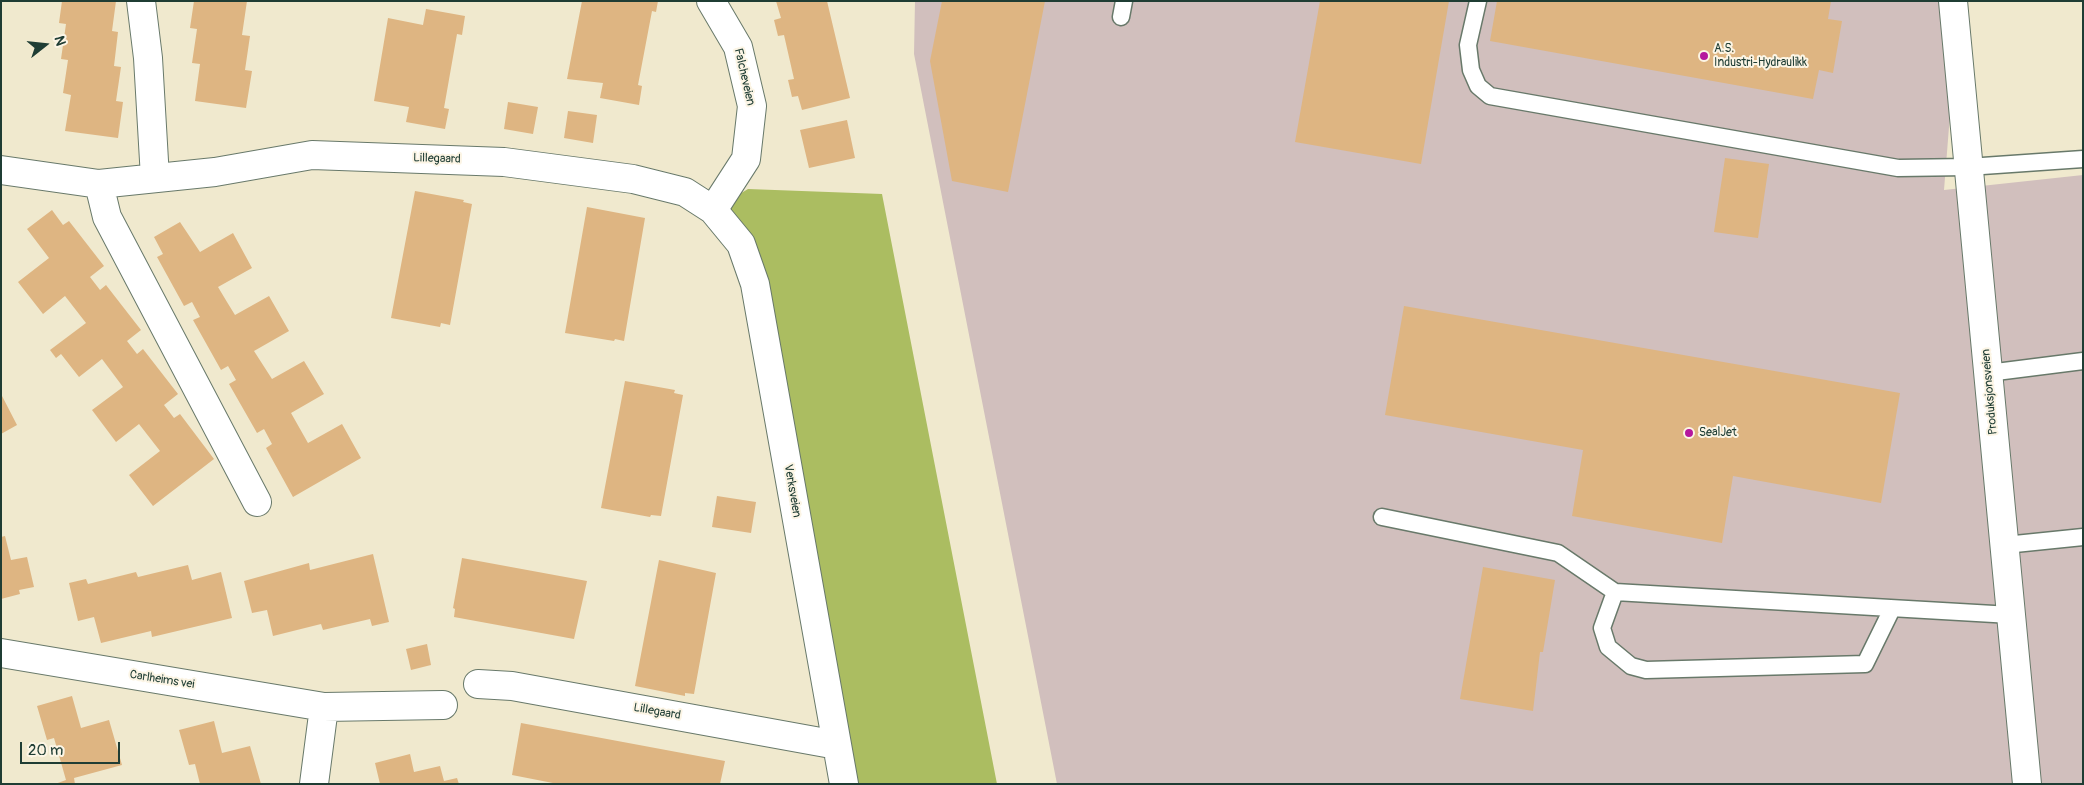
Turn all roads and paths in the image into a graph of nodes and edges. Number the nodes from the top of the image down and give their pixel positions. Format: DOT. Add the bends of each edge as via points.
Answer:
graph roads {
  1 [pos="141,1"];
  2 [pos="711,1"];
  3 [pos="1478,1"];
  4 [pos="1953,1"];
  5 [pos="2083,159"];
  6 [pos="1968,167"];
  7 [pos="1,170"];
  8 [pos="155,178"];
  9 [pos="99,184"];
  10 [pos="713,210"];
  11 [pos="2083,361"];
  12 [pos="1988,373"];
  13 [pos="257,502"];
  14 [pos="1382,517"];
  15 [pos="2083,537"];
  16 [pos="2004,545"];
  17 [pos="1615,592"];
  18 [pos="1892,609"];
  19 [pos="2011,615"];
  20 [pos="1,653"];
  21 [pos="478,684"];
  22 [pos="443,705"];
  23 [pos="324,707"];
  24 [pos="837,745"];
  25 [pos="314,784"];
  26 [pos="844,784"];
  27 [pos="2026,784"];
  1 -- 8 [label="street"];
  2 -- 10 [label="street, Falcheveien" via="738,47 752,106 746,159"];
  3 -- 6 [label="lane" via="1468,45 1478,86 1490,96 1898,168"];
  4 -- 6 [label="street, Produksjonsveien"];
  5 -- 6 [label="lane"];
  6 -- 12 [label="street, Produksjonsveien"];
  7 -- 9 [label="street, Lillegaard"];
  8 -- 9 [label="street, Lillegaard"];
  8 -- 10 [label="street, Lillegaard" via="216,172 312,155 504,162 633,179 685,192"];
  9 -- 13 [label="street" via="108,217"];
  10 -- 24 [label="street, Verksveien" via="741,244 755,284"];
  11 -- 12 [label="lane"];
  12 -- 16 [label="street, Produksjonsveien"];
  14 -- 17 [label="lane" via="1558,553"];
  15 -- 16 [label="lane"];
  16 -- 19 [label="street, Produksjonsveien"];
  17 -- 18 [label="lane"];
  17 -- 18 [label="lane" via="1602,628 1608,647 1631,666 1646,670 1865,664"];
  18 -- 19 [label="lane"];
  19 -- 27 [label="street, Produksjonsveien"];
  20 -- 23 [label="street, Carlheims vei"];
  21 -- 24 [label="street, Lillegaard" via="512,686"];
  22 -- 23 [label="street, Carlheims vei"];
  23 -- 25 [label="street"];
  24 -- 26 [label="street, Verksveien"];
}
